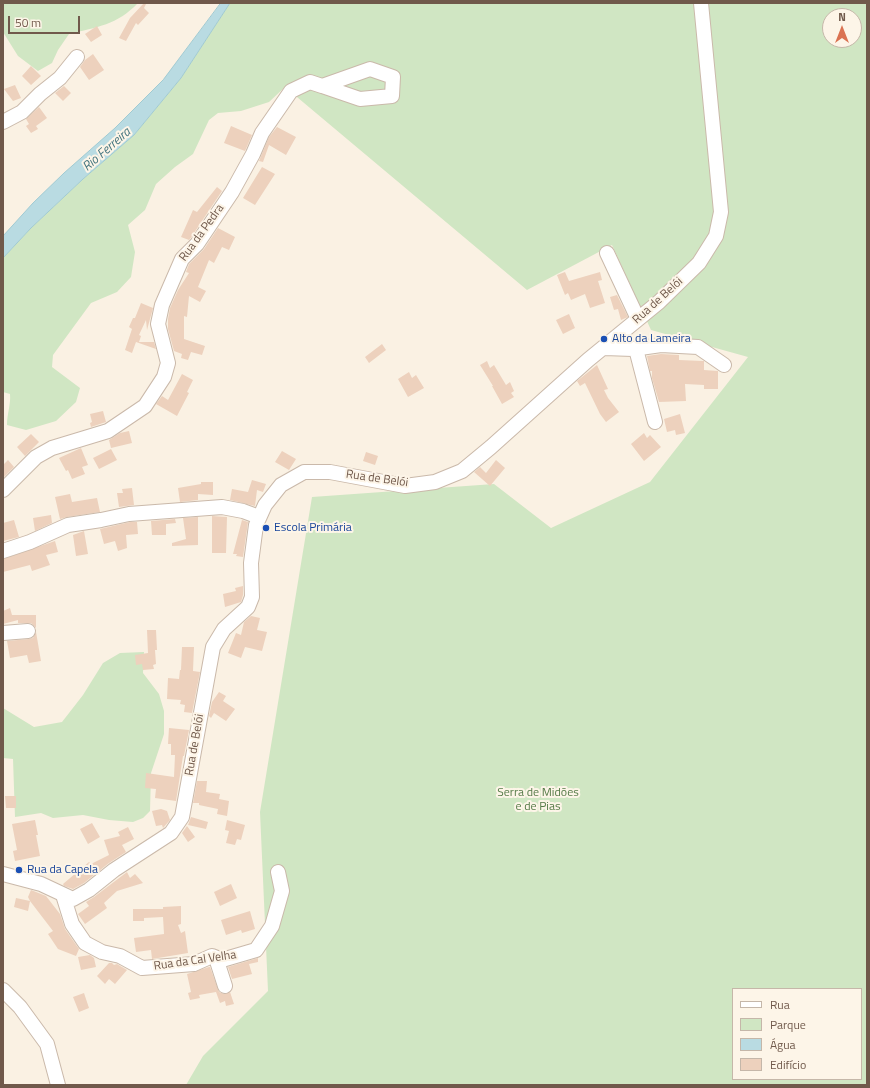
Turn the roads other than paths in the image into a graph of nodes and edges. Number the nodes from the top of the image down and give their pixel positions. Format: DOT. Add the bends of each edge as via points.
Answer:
graph roads {
  1 [pos="701,3"];
  2 [pos="77,57"];
  3 [pos="322,86"];
  4 [pos="3,122"];
  5 [pos="607,253"];
  6 [pos="638,320"];
  7 [pos="604,348"];
  8 [pos="636,349"];
  9 [pos="724,365"];
  10 [pos="655,422"];
  11 [pos="3,490"];
  12 [pos="259,517"];
  13 [pos="3,552"];
  14 [pos="28,631"];
  15 [pos="3,633"];
  16 [pos="278,872"];
  17 [pos="3,874"];
  18 [pos="64,895"];
  19 [pos="216,958"];
  20 [pos="225,986"];
  21 [pos="3,990"];
  22 [pos="58,1085"];
  1 -- 6 [label="street, Rua de Belói" via="721,212 716,236 699,263"];
  2 -- 4 [label="street" via="60,78 22,112"];
  3 -- 11 [label="street, Rua da Pedra" via="310,82 291,91 262,133 232,192 197,244 182,259 162,305 158,324 168,363 164,377 145,406 108,431 52,448 36,457"];
  5 -- 6 [label="street"];
  6 -- 7 [label="street, Rua de Belói"];
  7 -- 8 [label="street"];
  7 -- 12 [label="street, Rua de Belói" via="462,471 435,482 405,486 330,472 304,472 281,485 265,504"];
  8 -- 9 [label="street" via="661,345 698,347"];
  8 -- 10 [label="street"];
  12 -- 13 [label="street" via="222,507 129,514 68,526"];
  12 -- 18 [label="street, Rua de Belói" via="251,563 252,597 248,606 224,629 213,647 182,817 171,833 114,870 89,890 73,899"];
  14 -- 15 [label="street"];
  16 -- 19 [label="street, Rua da Cal Velha" via="282,890 272,926 256,950 222,960"];
  17 -- 18 [label="street, Rua de Belói" via="41,884"];
  18 -- 19 [label="street, Rua da Cal Velha" via="72,924 85,943 102,952 120,956 142,968 194,964 212,956"];
  19 -- 20 [label="street"];
  21 -- 22 [label="street" via="20,1007 46,1044"];
}
